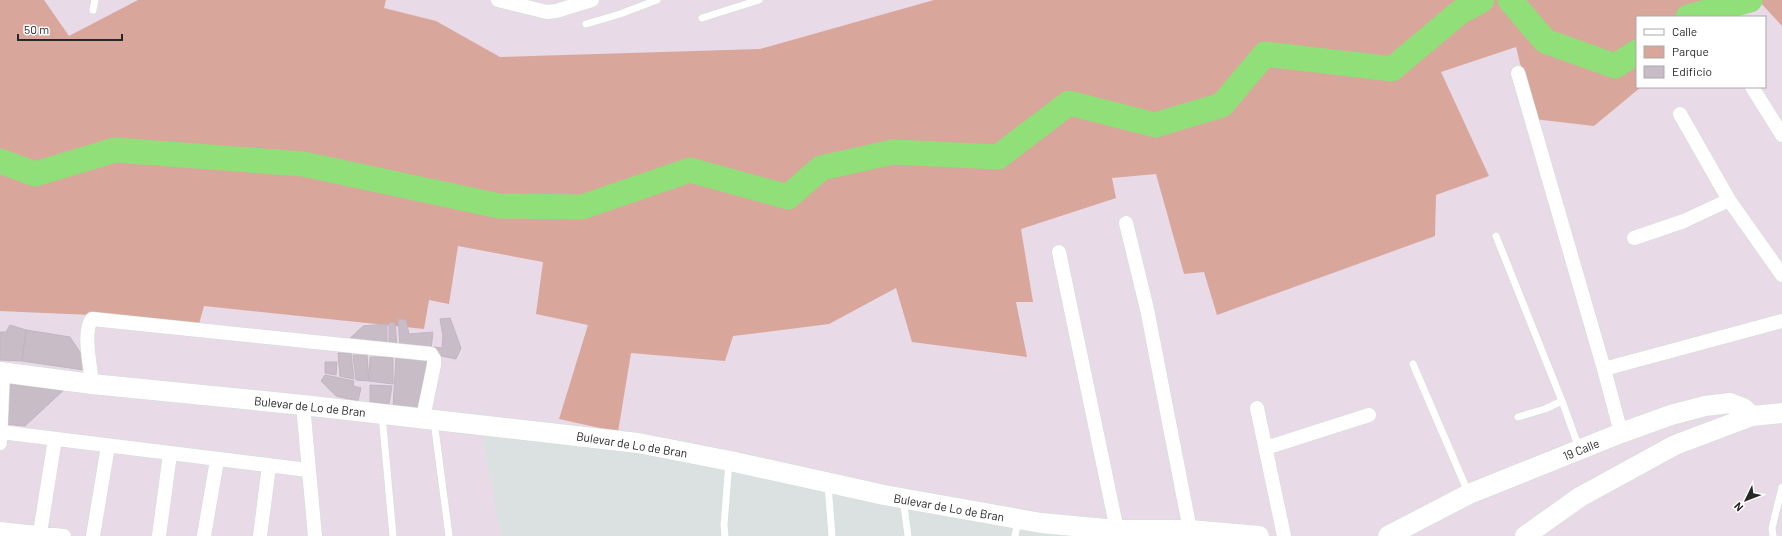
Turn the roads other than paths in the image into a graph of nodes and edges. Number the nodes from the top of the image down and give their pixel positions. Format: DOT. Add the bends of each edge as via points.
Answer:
graph roads {
  1 [pos="95,0"];
  2 [pos="498,0"];
  3 [pos="592,0"];
  4 [pos="657,0"];
  5 [pos="759,0"];
  6 [pos="740,3"];
  7 [pos="93,10"];
  8 [pos="702,18"];
  9 [pos="586,24"];
  10 [pos="1518,73"];
  11 [pos="1753,88"];
  12 [pos="1680,114"];
  13 [pos="1782,135"];
  14 [pos="1729,200"];
  15 [pos="1126,223"];
  16 [pos="1496,236"];
  17 [pos="1634,238"];
  18 [pos="1059,252"];
  19 [pos="1782,274"];
  20 [pos="1782,321"];
  21 [pos="1413,364"];
  22 [pos="1604,369"];
  23 [pos="1,372"];
  24 [pos="92,384"];
  25 [pos="1562,401"];
  26 [pos="303,405"];
  27 [pos="1257,408"];
  28 [pos="1782,413"];
  29 [pos="381,414"];
  30 [pos="1369,415"];
  31 [pos="1752,416"];
  32 [pos="1518,417"];
  33 [pos="428,419"];
  34 [pos="1622,433"];
  35 [pos="1,436"];
  36 [pos="55,439"];
  37 [pos="108,446"];
  38 [pos="1266,448"];
  39 [pos="1580,450"];
  40 [pos="170,454"];
  41 [pos="217,460"];
  42 [pos="730,461"];
  43 [pos="269,466"];
  44 [pos="308,470"];
  45 [pos="828,483"];
  46 [pos="1782,487"];
  47 [pos="1469,494"];
  48 [pos="903,499"];
  49 [pos="1017,528"];
  50 [pos="0,529"];
  51 [pos="1117,530"];
  52 [pos="1190,530"];
  53 [pos="40,533"];
  54 [pos="64,536"];
  55 [pos="93,536"];
  56 [pos="159,536"];
  57 [pos="204,536"];
  58 [pos="260,536"];
  59 [pos="315,536"];
  60 [pos="393,536"];
  61 [pos="449,536"];
  62 [pos="725,536"];
  63 [pos="832,536"];
  64 [pos="908,536"];
  65 [pos="1259,536"];
  66 [pos="1284,536"];
  67 [pos="1388,536"];
  68 [pos="1525,536"];
  69 [pos="1773,536"];
  1 -- 7 [label="lane"];
  2 -- 3 [label="street" via="547,12"];
  4 -- 9 [label="lane"];
  5 -- 6 [label="lane"];
  6 -- 8 [label="lane"];
  10 -- 22 [label="street"];
  11 -- 13 [label="street"];
  12 -- 14 [label="street"];
  14 -- 17 [label="street" via="1684,221"];
  14 -- 19 [label="street"];
  15 -- 52 [label="street" via="1147,309"];
  16 -- 25 [label="lane"];
  18 -- 51 [label="street"];
  20 -- 22 [label="street"];
  21 -- 47 [label="lane"];
  22 -- 34 [label="street"];
  23 -- 24 [label="street, Bulevar de Lo de Bran"];
  23 -- 35 [label="street"];
  24 -- 26 [label="street, Bulevar de Lo de Bran"];
  24 -- 33 [label="street" via="87,333 88,323 92,319 431,354 434,365"];
  25 -- 32 [label="lane"];
  25 -- 39 [label="lane"];
  26 -- 29 [label="street, Bulevar de Lo de Bran"];
  26 -- 44 [label="street"];
  27 -- 38 [label="street"];
  28 -- 31 [label="street"];
  29 -- 33 [label="street, Bulevar de Lo de Bran"];
  29 -- 60 [label="lane"];
  30 -- 38 [label="street"];
  31 -- 34 [label="street, 19 Calle" via="1743,408 1730,403 1705,406"];
  31 -- 68 [label="street" via="1675,445 1580,497"];
  33 -- 42 [label="street, Bulevar de Lo de Bran" via="638,443"];
  33 -- 61 [label="lane"];
  34 -- 39 [label="street, 19 Calle"];
  35 -- 36 [label="street"];
  36 -- 37 [label="street"];
  36 -- 53 [label="street"];
  37 -- 40 [label="street"];
  37 -- 55 [label="street"];
  38 -- 66 [label="street"];
  39 -- 47 [label="street, 19 Calle"];
  40 -- 41 [label="street"];
  40 -- 56 [label="street"];
  41 -- 43 [label="street"];
  41 -- 57 [label="street"];
  42 -- 45 [label="street, Bulevar de Lo de Bran"];
  42 -- 62 [label="lane"];
  43 -- 44 [label="street"];
  43 -- 58 [label="street"];
  44 -- 59 [label="street"];
  45 -- 48 [label="street, Bulevar de Lo de Bran"];
  45 -- 63 [label="lane"];
  46 -- 69 [label="lane" via="1772,528"];
  47 -- 67 [label="street, 19 Calle"];
  48 -- 49 [label="street, Bulevar de Lo de Bran"];
  48 -- 64 [label="lane"];
  49 -- 51 [label="street, Bulevar de Lo de Bran" via="1041,523"];
  50 -- 53 [label="street"];
  51 -- 52 [label="street, Bulevar de Lo de Bran"];
  52 -- 65 [label="street, Bulevar de Lo de Bran"];
  53 -- 54 [label="street"];
}
